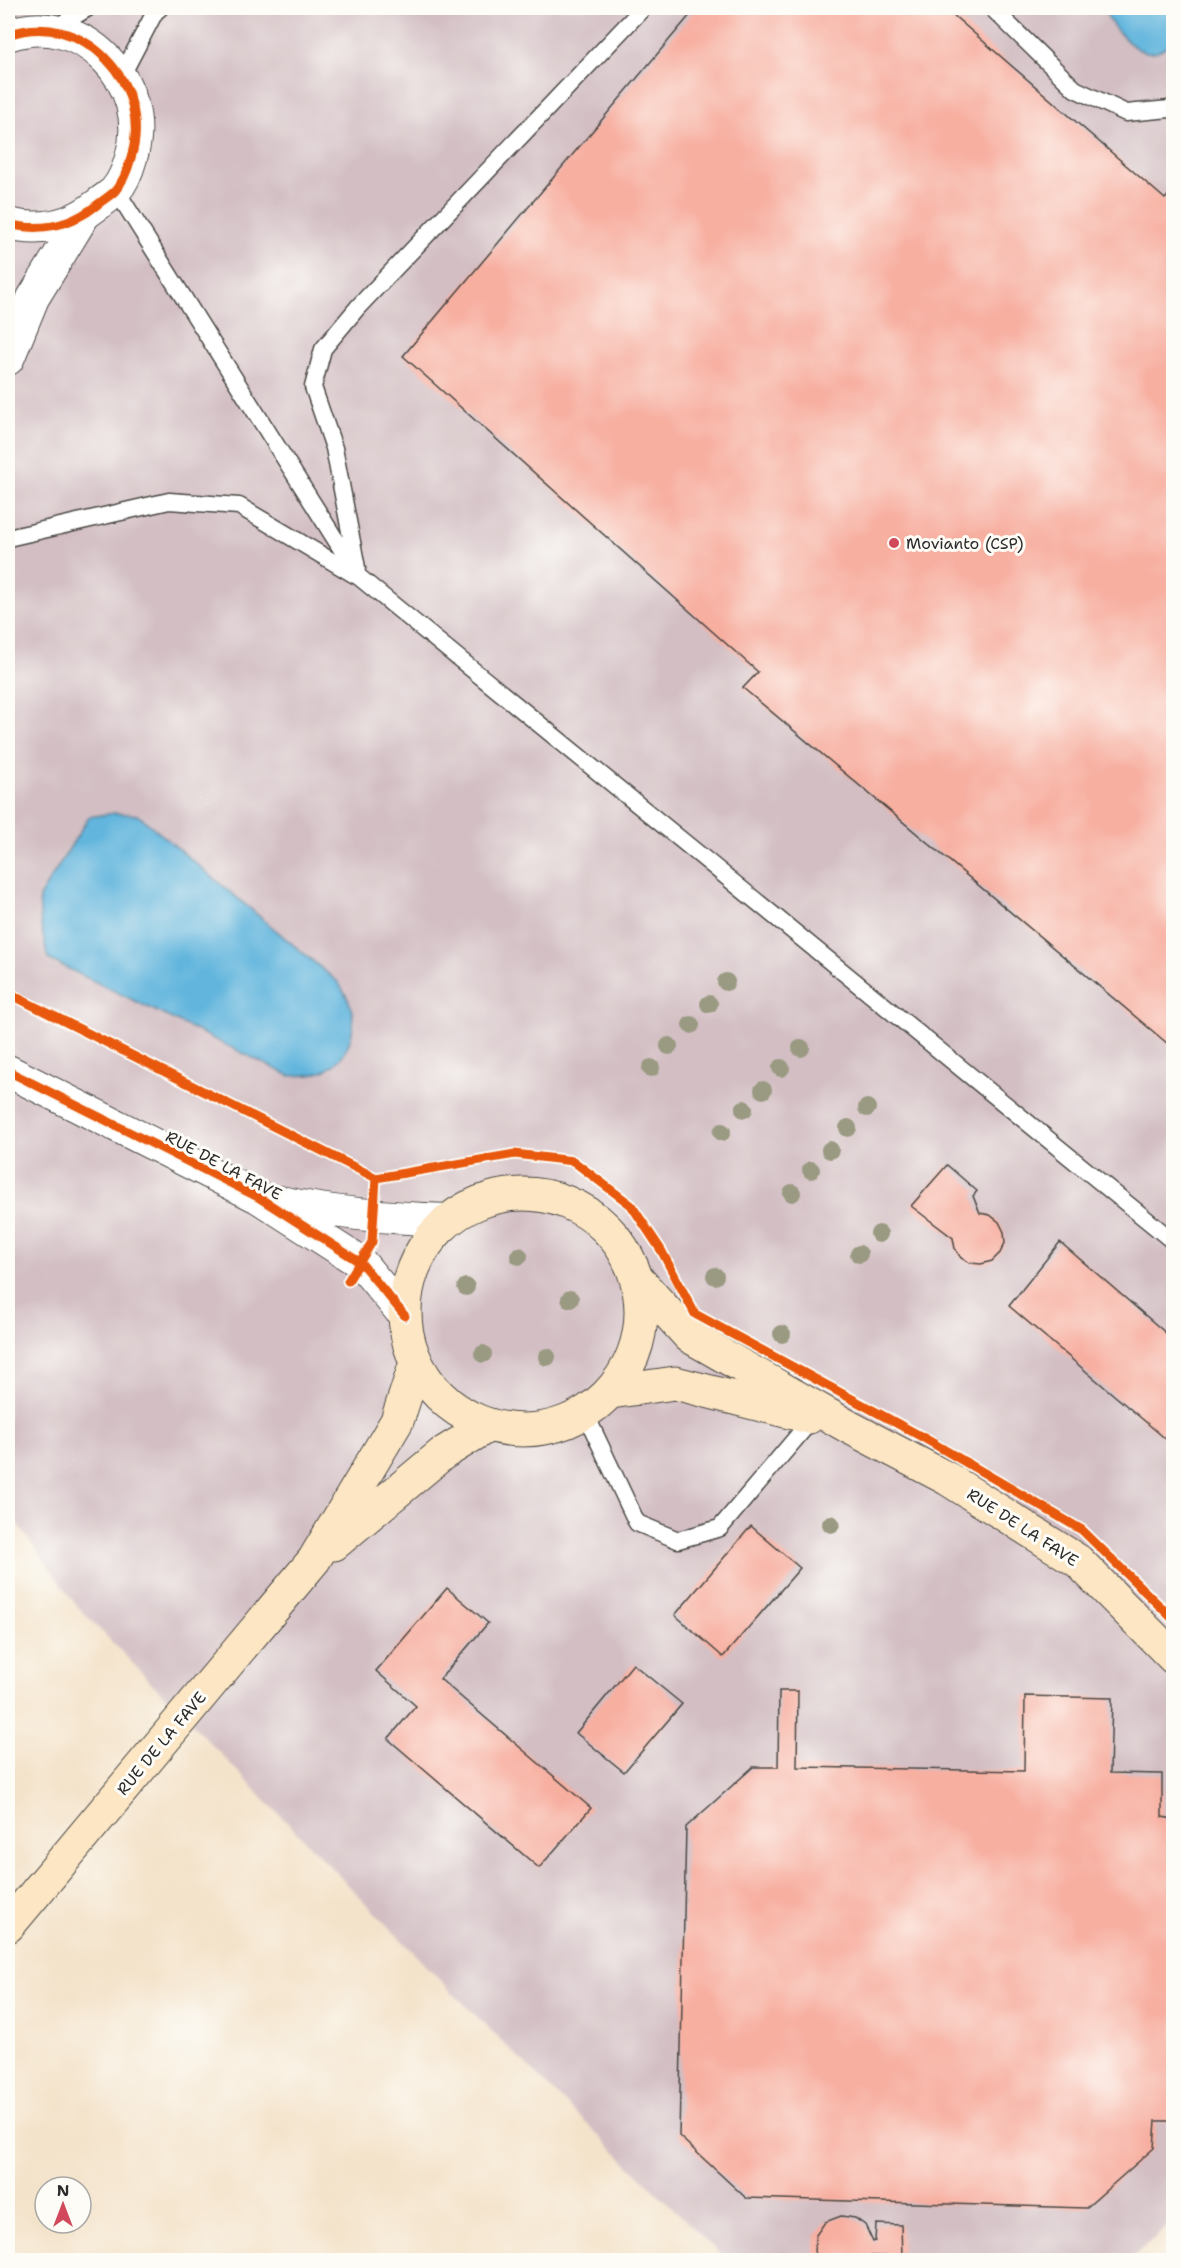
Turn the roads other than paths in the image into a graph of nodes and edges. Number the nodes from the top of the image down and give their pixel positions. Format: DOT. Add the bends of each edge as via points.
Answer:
graph roads {
  1 [pos="88,8"];
  2 [pos="159,8"];
  3 [pos="643,8"];
  4 [pos="992,8"];
  5 [pos="50,31"];
  6 [pos="8,35"];
  7 [pos="121,77"];
  8 [pos="1173,106"];
  9 [pos="116,190"];
  10 [pos="82,218"];
  11 [pos="8,224"];
  12 [pos="8,359"];
  13 [pos="8,538"];
  14 [pos="359,577"];
  15 [pos="8,1071"];
  16 [pos="258,1197"];
  17 [pos="448,1220"];
  18 [pos="1173,1242"];
  19 [pos="637,1279"];
  20 [pos="405,1316"];
  21 [pos="416,1363"];
  22 [pos="611,1392"];
  23 [pos="585,1413"];
  24 [pos="813,1418"];
  25 [pos="489,1425"];
  26 [pos="849,1427"];
  27 [pos="314,1560"];
  28 [pos="1173,1658"];
  29 [pos="8,1926"];
  1 -- 5 [label="lane"];
  2 -- 7 [label="lane"];
  3 -- 14 [label="lane" via="358,307 323,349 313,387 334,447"];
  4 -- 8 [label="lane" via="1075,89 1126,113"];
  5 -- 6 [label="street"];
  5 -- 7 [label="street" via="91,46 108,59"];
  7 -- 9 [label="street" via="136,122 135,146"];
  9 -- 10 [label="street"];
  9 -- 14 [label="lane"];
  10 -- 11 [label="street" via="46,228"];
  10 -- 12 [label="street" via="33,298"];
  13 -- 14 [label="lane" via="169,501 239,506"];
  14 -- 18 [label="lane"];
  15 -- 16 [label="street, RUE DE LA FAVE"];
  16 -- 17 [label="street, RUE DE LA FAVE" via="320,1211"];
  16 -- 20 [label="street, RUE DE LA FAVE" via="361,1263"];
  17 -- 19 [label="main road" via="480,1201 516,1194 553,1197 590,1214 620,1242"];
  17 -- 20 [label="main road" via="424,1247 409,1280"];
  19 -- 22 [label="main road" via="642,1319 633,1358"];
  19 -- 26 [label="main road, RUE DE LA FAVE" via="689,1336"];
  20 -- 21 [label="main road"];
  21 -- 25 [label="main road" via="435,1390 459,1411"];
  21 -- 27 [label="main road, RUE DE LA FAVE" via="396,1421"];
  22 -- 23 [label="main road"];
  22 -- 24 [label="main road, RUE DE LA FAVE" via="675,1383"];
  23 -- 24 [label="lane" via="637,1523 678,1540 720,1528"];
  23 -- 25 [label="main road" via="555,1426 533,1429"];
  24 -- 26 [label="main road, RUE DE LA FAVE"];
  25 -- 27 [label="main road, RUE DE LA FAVE" via="442,1454"];
  26 -- 28 [label="main road, RUE DE LA FAVE" via="948,1479 1078,1561"];
  27 -- 29 [label="main road, RUE DE LA FAVE"];
}
